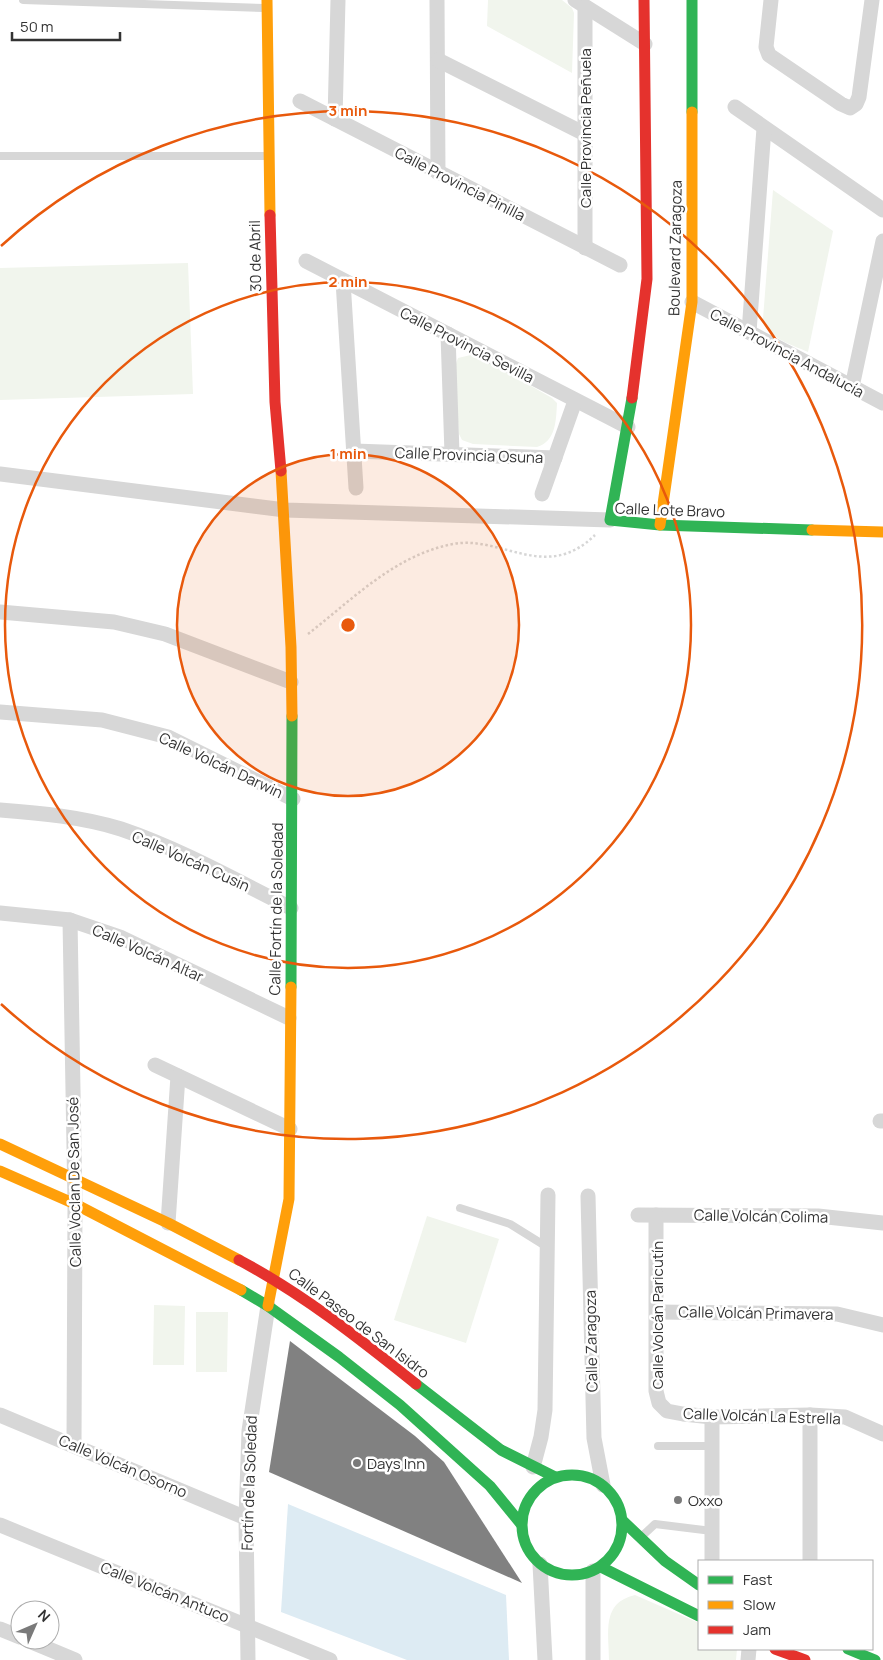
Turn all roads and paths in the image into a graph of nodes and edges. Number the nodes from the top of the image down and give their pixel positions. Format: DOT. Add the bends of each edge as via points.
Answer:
graph roads {
  1 [pos="22,0"];
  2 [pos="338,0"];
  3 [pos="437,0"];
  4 [pos="644,0"];
  5 [pos="692,0"];
  6 [pos="771,0"];
  7 [pos="872,0"];
  8 [pos="242,3"];
  9 [pos="267,4"];
  10 [pos="580,4"];
  11 [pos="645,44"];
  12 [pos="438,60"];
  13 [pos="300,101"];
  14 [pos="735,107"];
  15 [pos="335,119"];
  16 [pos="764,128"];
  17 [pos="585,134"];
  18 [pos="0,156"];
  19 [pos="269,156"];
  20 [pos="438,173"];
  21 [pos="883,210"];
  22 [pos="883,241"];
  23 [pos="585,248"];
  24 [pos="306,261"];
  25 [pos="620,265"];
  26 [pos="343,281"];
  27 [pos="692,302"];
  28 [pos="748,332"];
  29 [pos="448,334"];
  30 [pos="852,387"];
  31 [pos="575,401"];
  32 [pos="883,404"];
  33 [pos="628,428"];
  34 [pos="354,450"];
  35 [pos="452,454"];
  36 [pos="555,458"];
  37 [pos="0,474"];
  38 [pos="356,488"];
  39 [pos="542,494"];
  40 [pos="284,510"];
  41 [pos="610,520"];
  42 [pos="660,525"];
  43 [pos="883,532"];
  44 [pos="0,612"];
  45 [pos="291,647"];
  46 [pos="291,682"];
  47 [pos="0,712"];
  48 [pos="293,799"];
  49 [pos="0,810"];
  50 [pos="291,908"];
  51 [pos="0,913"];
  52 [pos="70,920"];
  53 [pos="289,1018"];
  54 [pos="155,1065"];
  55 [pos="178,1076"];
  56 [pos="290,1129"];
  57 [pos="0,1144"];
  58 [pos="0,1171"];
  59 [pos="74,1178"];
  60 [pos="548,1195"];
  61 [pos="588,1196"];
  62 [pos="75,1204"];
  63 [pos="460,1208"];
  64 [pos="638,1215"];
  65 [pos="656,1215"];
  66 [pos="168,1223"];
  67 [pos="883,1223"];
  68 [pos="547,1247"];
  69 [pos="275,1279"];
  70 [pos="268,1306"];
  71 [pos="657,1312"];
  72 [pos="883,1325"];
  73 [pos="667,1412"];
  74 [pos="0,1415"];
  75 [pos="810,1415"];
  76 [pos="712,1417"];
  77 [pos="883,1434"];
  78 [pos="74,1445"];
  79 [pos="658,1446"];
  80 [pos="712,1446"];
  81 [pos="533,1467"];
  82 [pos="554,1477"];
  83 [pos="604,1485"];
  84 [pos="246,1518"];
  85 [pos="622,1521"];
  86 [pos="521,1524"];
  87 [pos="0,1525"];
  88 [pos="712,1531"];
  89 [pos="640,1538"];
  90 [pos="712,1560"];
  91 [pos="810,1560"];
  92 [pos="540,1564"];
  93 [pos="597,1569"];
  94 [pos="698,1584"];
  95 [pos="698,1616"];
  96 [pos="246,1625"];
  97 [pos="51,1650"];
  98 [pos="778,1650"];
  99 [pos="850,1650"];
  100 [pos="75,1660"];
  101 [pos="248,1660"];
  102 [pos="330,1660"];
  103 [pos="545,1660"];
  104 [pos="593,1660"];
  105 [pos="805,1660"];
  106 [pos="875,1660"];
  1 -- 8 [label="lane"];
  2 -- 15 [label="street"];
  3 -- 12 [label="street"];
  4 -- 11 [label="street, Boulevard Zaragoza"];
  5 -- 27 [label="street, Boulevard Zaragoza"];
  6 -- 7 [label="street" via="766,47 769,55 850,108 859,97"];
  8 -- 9 [label="lane"];
  9 -- 19 [label="street, 30 de Abril"];
  10 -- 11 [label="street"];
  10 -- 17 [label="street, Calle Provincia Peñuela"];
  11 -- 33 [label="street, Boulevard Zaragoza" via="647,279"];
  12 -- 17 [label="street"];
  12 -- 20 [label="street"];
  13 -- 15 [label="street, Calle Provincia Pinilla"];
  14 -- 16 [label="street"];
  15 -- 20 [label="street, Calle Provincia Pinilla"];
  16 -- 21 [label="street"];
  16 -- 28 [label="street"];
  17 -- 23 [label="street, Calle Provincia Peñuela"];
  18 -- 19 [label="lane"];
  19 -- 40 [label="street, 30 de Abril" via="275,402"];
  20 -- 23 [label="street, Calle Provincia Pinilla"];
  22 -- 30 [label="street"];
  23 -- 25 [label="street, Calle Provincia Pinilla"];
  24 -- 26 [label="street, Calle Provincia Sevilla"];
  26 -- 29 [label="street, Calle Provincia Sevilla"];
  26 -- 34 [label="street"];
  27 -- 28 [label="street, Calle Provincia Andalucía"];
  27 -- 42 [label="street, Boulevard Zaragoza"];
  28 -- 30 [label="street, Calle Provincia Andalucía"];
  29 -- 31 [label="street, Calle Provincia Sevilla"];
  29 -- 35 [label="street"];
  30 -- 32 [label="street, Calle Provincia Andalucía"];
  31 -- 33 [label="street, Calle Provincia Sevilla"];
  31 -- 36 [label="street"];
  33 -- 41 [label="street, Boulevard Zaragoza"];
  34 -- 35 [label="street, Calle Provincia Osuna"];
  34 -- 38 [label="street"];
  35 -- 36 [label="street, Calle Provincia Osuna"];
  36 -- 39 [label="street"];
  37 -- 40 [label="street"];
  40 -- 41 [label="street"];
  40 -- 45 [label="street, Calle Fortín de la Soledad"];
  41 -- 42 [label="street, Calle Lote Bravo"];
  41 -- 45 [label="path, Calle Lote Bravo" via="574,550 550,556 530,556 474,544 454,544 423,552 393,567"];
  42 -- 43 [label="street, Calle Lote Bravo"];
  44 -- 46 [label="street" via="97,620 165,634"];
  45 -- 46 [label="street, Calle Fortín de la Soledad"];
  46 -- 48 [label="street, Calle Fortín de la Soledad"];
  47 -- 48 [label="street, Calle Volcán Darwin" via="102,720 168,737"];
  48 -- 50 [label="street, Calle Fortín de la Soledad"];
  49 -- 50 [label="street, Calle Volcán Cusin" via="46,814 119,829 185,855"];
  50 -- 53 [label="street, Calle Fortín de la Soledad"];
  51 -- 52 [label="street, Calle Volcán Altar"];
  52 -- 53 [label="street, Calle Volcán Altar" via="120,936"];
  52 -- 59 [label="street, Calle Voclan De San José"];
  53 -- 56 [label="street, Calle Fortín de la Soledad"];
  54 -- 55 [label="street"];
  55 -- 56 [label="street"];
  55 -- 66 [label="street"];
  56 -- 69 [label="street, Calle Fortín de la Soledad" via="288,1199"];
  57 -- 59 [label="street, Calle Paseo de San Isidro"];
  58 -- 62 [label="street"];
  59 -- 62 [label="street, Calle Voclan De San José"];
  59 -- 66 [label="street, Calle Paseo de San Isidro"];
  60 -- 68 [label="street"];
  61 -- 83 [label="street, Calle Zaragoza" via="594,1438"];
  62 -- 70 [label="street"];
  62 -- 78 [label="street, Calle Voclan De San José"];
  63 -- 68 [label="lane" via="510,1224"];
  64 -- 65 [label="street, Calle Volcán Colima"];
  65 -- 67 [label="street, Calle Volcán Colima" via="818,1216"];
  65 -- 71 [label="street, Calle Volcán Paricutín"];
  66 -- 69 [label="street, Calle Paseo de San Isidro"];
  68 -- 81 [label="street" via="545,1410"];
  69 -- 70 [label="street, Calle Fortín de la Soledad"];
  69 -- 81 [label="street, Calle Paseo de San Isidro" via="358,1338 474,1431"];
  70 -- 84 [label="street, Fortín de la Soledad" via="250,1431"];
  70 -- 86 [label="street" via="339,1356 400,1405 490,1486"];
  71 -- 72 [label="street, Calle Volcán Primavera" via="837,1314"];
  71 -- 73 [label="street, Calle Volcán Paricutín" via="656,1391"];
  73 -- 76 [label="street, Calle Volcán La Estrella"];
  74 -- 78 [label="street, Calle Volcán Osorno"];
  75 -- 76 [label="street, Calle Volcán La Estrella"];
  75 -- 77 [label="street, Calle Volcán La Estrella" via="845,1418"];
  75 -- 91 [label="street"];
  76 -- 80 [label="street"];
  78 -- 84 [label="street, Calle Volcán Osorno"];
  79 -- 80 [label="lane"];
  80 -- 88 [label="street"];
  81 -- 82 [label="street, Calle Paseo de San Isidro"];
  82 -- 83 [label="street" via="580,1475"];
  82 -- 86 [label="street" via="530,1495 523,1509"];
  83 -- 85 [label="street" via="617,1501"];
  84 -- 96 [label="street, Fortín de la Soledad"];
  85 -- 89 [label="street"];
  85 -- 93 [label="street" via="621,1538 613,1554"];
  86 -- 92 [label="street" via="526,1546"];
  87 -- 96 [label="street, Calle Volcán Antuco"];
  88 -- 89 [label="lane" via="655,1524"];
  88 -- 90 [label="street"];
  89 -- 94 [label="street"];
  92 -- 93 [label="street" via="556,1573 575,1576"];
  92 -- 103 [label="street"];
  93 -- 95 [label="street"];
  93 -- 104 [label="street"];
  96 -- 101 [label="street, Fortín de la Soledad"];
  96 -- 102 [label="street, Calle Volcán Antuco"];
  97 -- 100 [label="street"];
  98 -- 105 [label="street"];
  99 -- 106 [label="street"];
}
